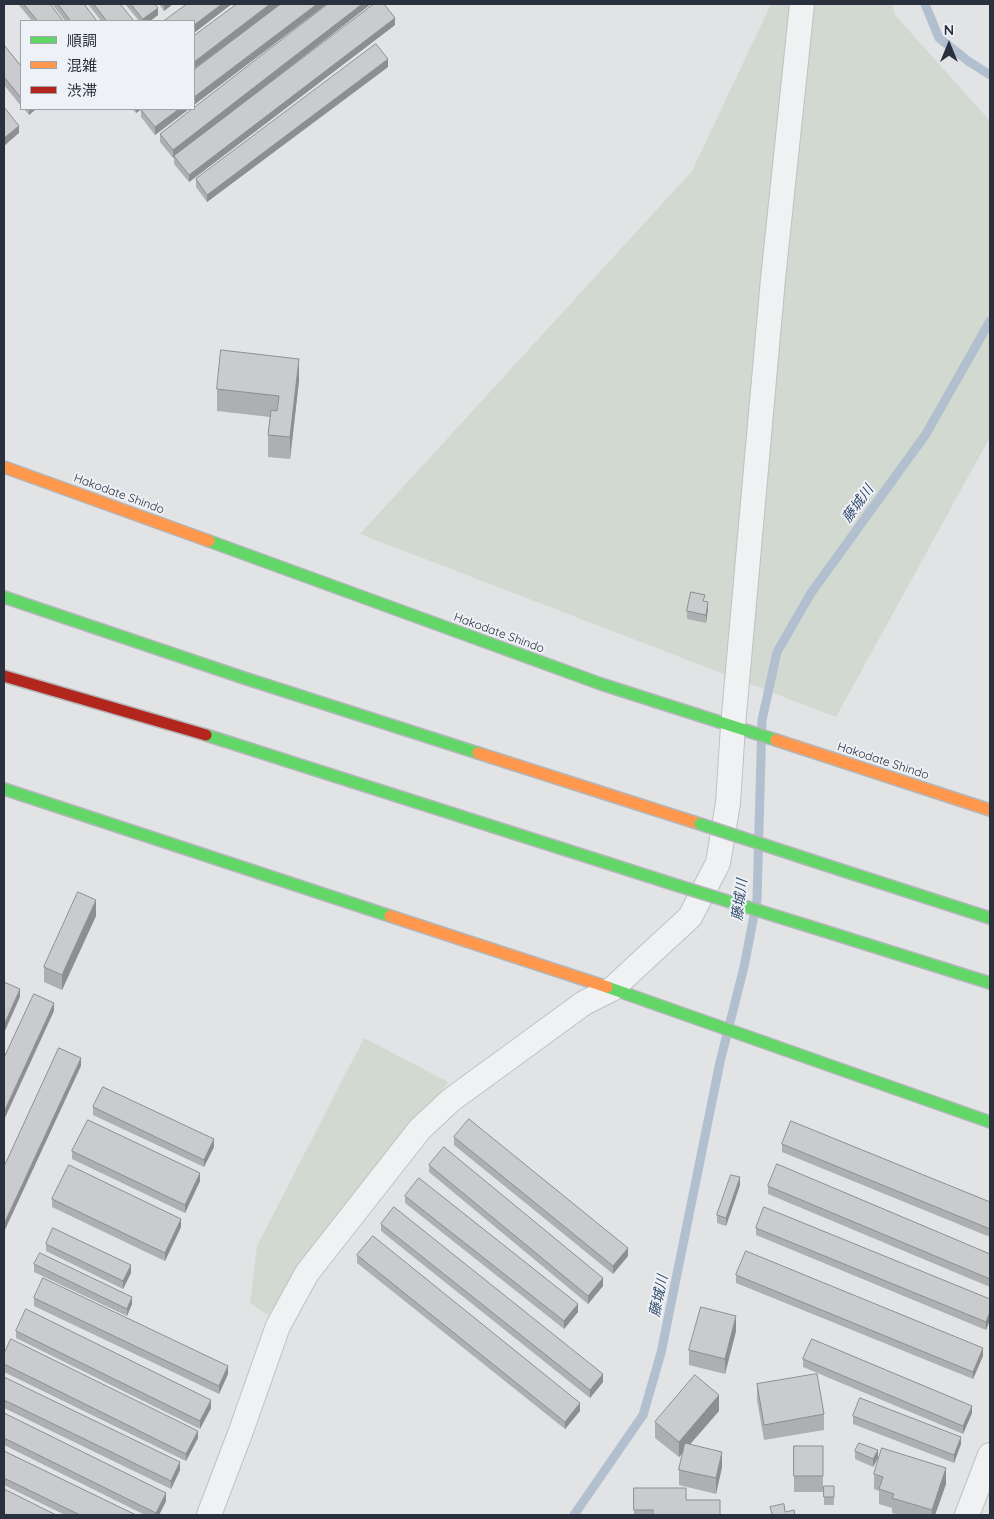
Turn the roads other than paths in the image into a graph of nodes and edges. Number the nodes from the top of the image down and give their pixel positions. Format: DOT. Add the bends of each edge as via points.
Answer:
graph roads {
  1 [pos="802,4"];
  2 [pos="4,467"];
  3 [pos="4,597"];
  4 [pos="8,678"];
  5 [pos="742,729"];
  6 [pos="4,789"];
  7 [pos="990,810"];
  8 [pos="990,918"];
  9 [pos="990,983"];
  10 [pos="612,989"];
  11 [pos="990,1122"];
  12 [pos="990,1455"];
  13 [pos="209,1515"];
  14 [pos="967,1515"];
  1 -- 5 [label="street" via="773,279"];
  2 -- 5 [label="highway, Hakodate Shindo" via="601,684"];
  3 -- 8 [label="highway, bridge" via="281,690"];
  4 -- 9 [label="highway, bridge" via="232,742"];
  5 -- 7 [label="highway, Hakodate Shindo"];
  5 -- 10 [label="street" via="718,863 690,917"];
  6 -- 10 [label="highway"];
  10 -- 11 [label="highway"];
  10 -- 13 [label="street" via="584,1003 451,1100 420,1129 307,1273 278,1326"];
  12 -- 14 [label="street"];
}
